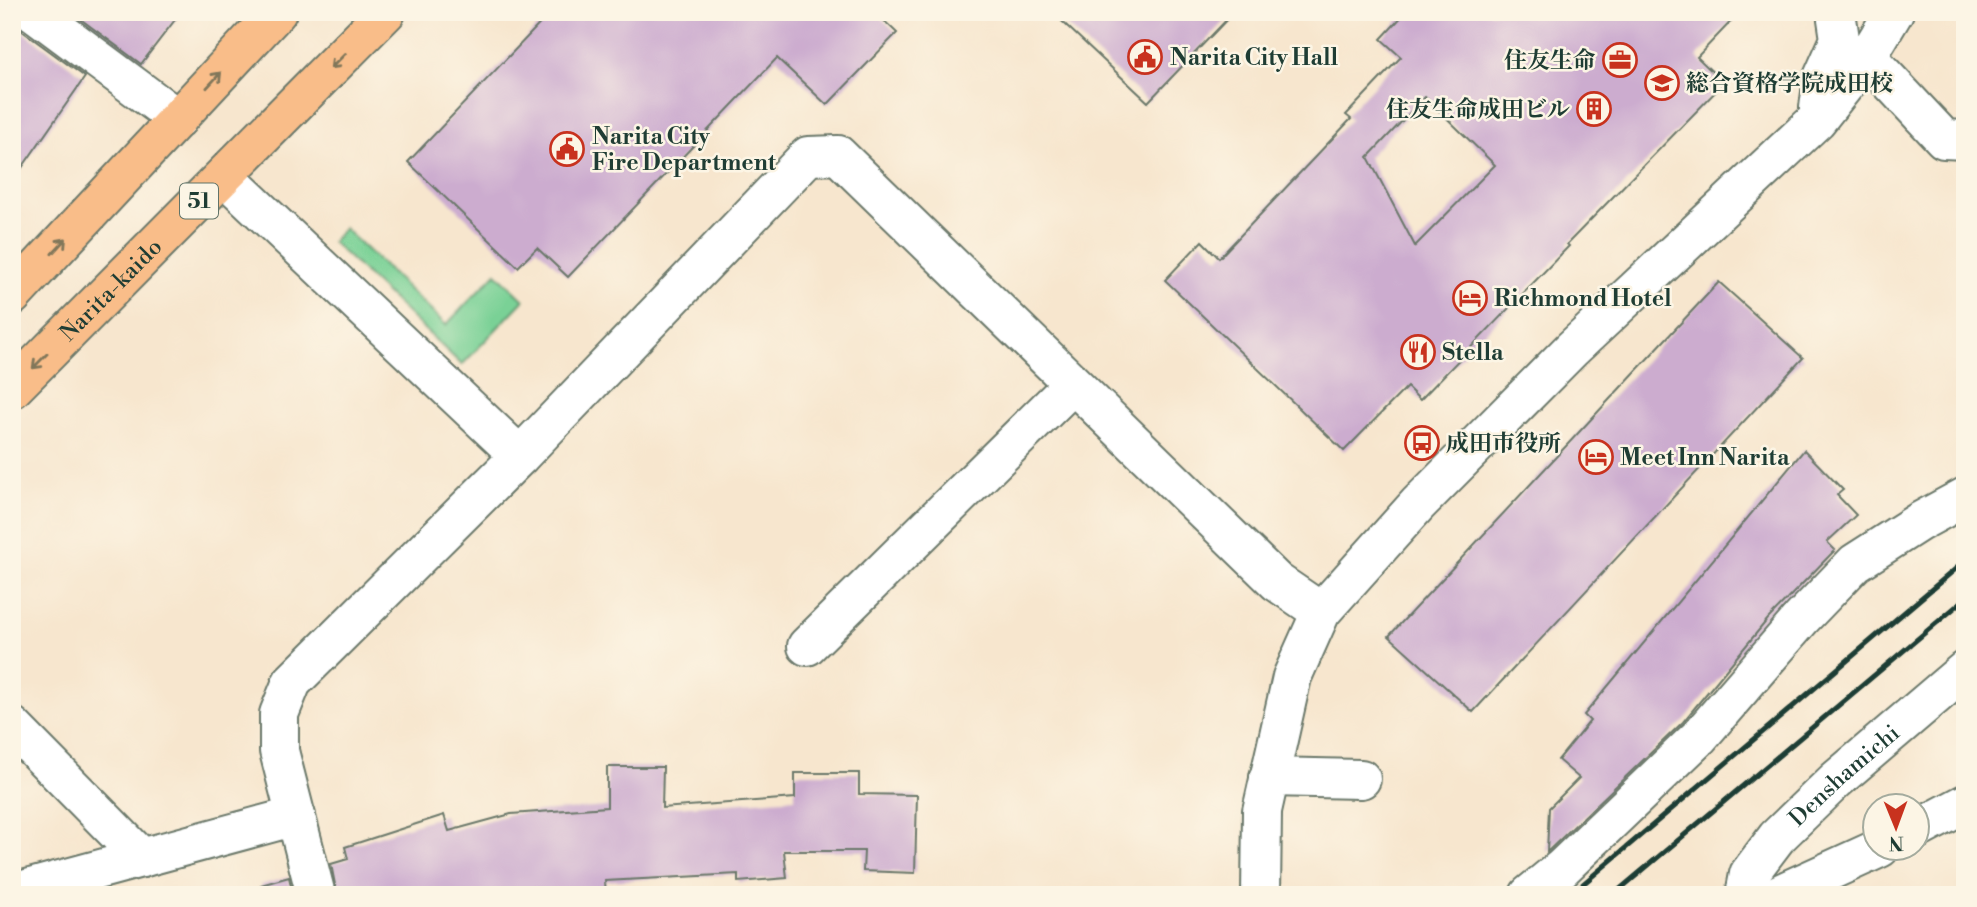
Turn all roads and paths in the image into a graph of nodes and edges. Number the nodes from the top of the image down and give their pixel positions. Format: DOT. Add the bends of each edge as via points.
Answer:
graph roads {
  1 [pos="34,12"];
  2 [pos="277,12"];
  3 [pos="386,12"];
  4 [pos="1836,12"];
  5 [pos="1895,12"];
  6 [pos="1867,57"];
  7 [pos="178,119"];
  8 [pos="1817,120"];
  9 [pos="1965,140"];
  10 [pos="224,176"];
  11 [pos="12,296"];
  12 [pos="1072,385"];
  13 [pos="12,389"];
  14 [pos="520,456"];
  15 [pos="1965,498"];
  16 [pos="1321,612"];
  17 [pos="807,646"];
  18 [pos="1965,670"];
  19 [pos="12,726"];
  20 [pos="1269,777"];
  21 [pos="1361,779"];
  22 [pos="1965,804"];
  23 [pos="296,816"];
  24 [pos="1932,821"];
  25 [pos="1862,856"];
  26 [pos="142,858"];
  27 [pos="12,893"];
  28 [pos="316,895"];
  29 [pos="1261,895"];
  30 [pos="1529,895"];
  31 [pos="1745,895"];
  32 [pos="1777,895"];
  1 -- 7 [label="street"];
  7 -- 2 [label="highway, one-way"];
  3 -- 10 [label="highway, Narita-kaido / 51, one-way"];
  4 -- 8 [label="street" via="1840,39 1823,77"];
  5 -- 6 [label="street"];
  6 -- 8 [label="street"];
  6 -- 9 [label="street" via="1944,139"];
  11 -- 7 [label="highway, one-way"];
  8 -- 16 [label="street" via="1572,349 1418,504"];
  10 -- 13 [label="highway, Narita-kaido / 51, one-way"];
  10 -- 14 [label="street"];
  12 -- 14 [label="street" via="838,155 808,156"];
  12 -- 16 [label="street" via="1277,582"];
  12 -- 17 [label="street"];
  14 -- 23 [label="street" via="292,682 279,714 279,751"];
  15 -- 30 [label="street" via="1855,563 1699,737"];
  16 -- 20 [label="street" via="1292,677"];
  18 -- 31 [label="street, Denshamichi" via="1777,837 1749,874"];
  19 -- 26 [label="street"];
  20 -- 21 [label="street"];
  20 -- 29 [label="street" via="1262,811"];
  22 -- 24 [label="street"];
  23 -- 26 [label="street"];
  23 -- 28 [label="street"];
  25 -- 32 [label="street"];
  26 -- 27 [label="street"];
}
